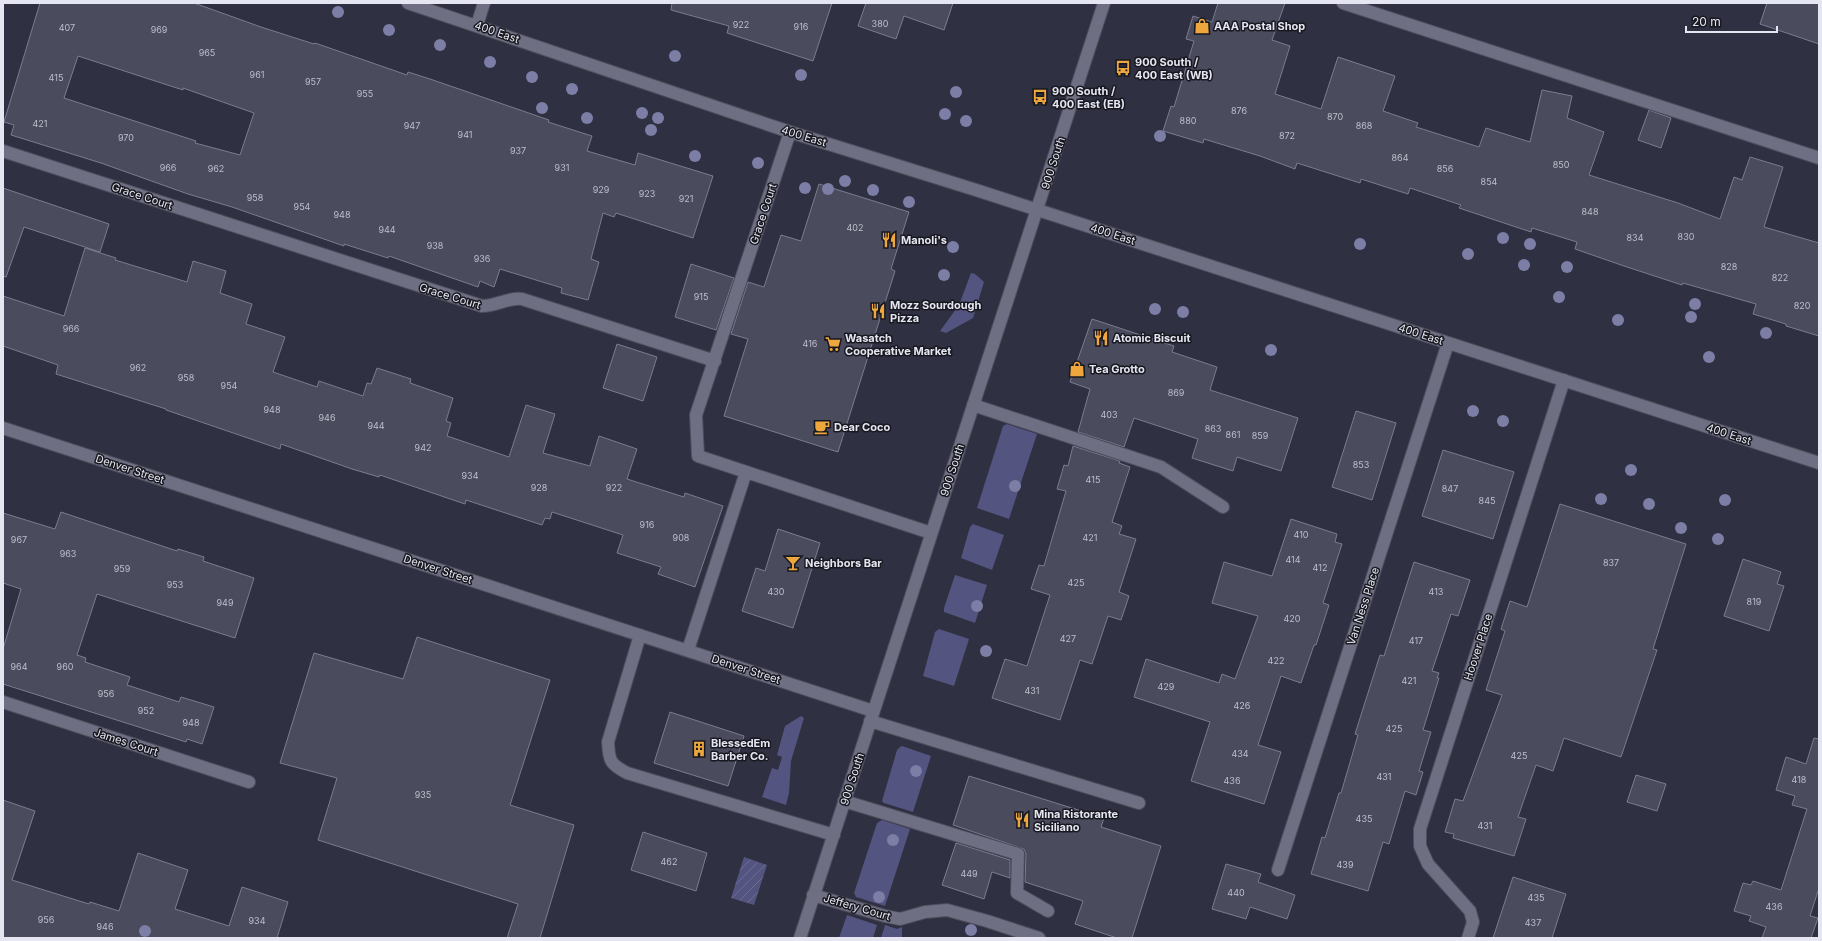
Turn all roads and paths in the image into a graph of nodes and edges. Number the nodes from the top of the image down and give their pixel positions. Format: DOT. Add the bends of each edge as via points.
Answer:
graph roads {
  1 [pos="408,3"];
  2 [pos="484,3"];
  3 [pos="1104,3"];
  4 [pos="1343,3"];
  5 [pos="477,25"];
  6 [pos="790,132"];
  7 [pos="3,151"];
  8 [pos="1819,158"];
  9 [pos="1038,210"];
  10 [pos="1448,343"];
  11 [pos="715,361"];
  12 [pos="1564,380"];
  13 [pos="973,405"];
  14 [pos="3,428"];
  15 [pos="1819,462"];
  16 [pos="746,472"];
  17 [pos="1223,507"];
  18 [pos="931,533"];
  19 [pos="640,635"];
  20 [pos="688,650"];
  21 [pos="3,702"];
  22 [pos="872,716"];
  23 [pos="249,782"];
  24 [pos="844,801"];
  25 [pos="1139,803"];
  26 [pos="834,834"];
  27 [pos="1278,870"];
  28 [pos="813,895"];
  29 [pos="1048,911"];
  30 [pos="800,938"];
  31 [pos="1039,938"];
  32 [pos="1468,938"];
  1 -- 5 [label="street, 400 East"];
  2 -- 5 [label="street"];
  3 -- 9 [label="street, 900 South"];
  4 -- 8 [label="street"];
  5 -- 6 [label="street, 400 East"];
  6 -- 9 [label="street, 400 East"];
  6 -- 11 [label="street, Grace Court"];
  7 -- 11 [label="street, Grace Court" via="482,306 492,306 514,298 522,299"];
  9 -- 10 [label="street, 400 East"];
  9 -- 13 [label="street, 900 South"];
  10 -- 12 [label="street, 400 East"];
  10 -- 27 [label="street, Van Ness Place"];
  11 -- 16 [label="street" via="696,415 698,456"];
  12 -- 15 [label="street, 400 East"];
  12 -- 32 [label="street, Hoover Place" via="1420,829 1420,846 1428,864 1470,912 1473,922"];
  13 -- 17 [label="street" via="1160,467"];
  13 -- 18 [label="street, 900 South"];
  14 -- 19 [label="street, Denver Street"];
  16 -- 18 [label="street"];
  16 -- 20 [label="street"];
  18 -- 22 [label="street, 900 South"];
  19 -- 20 [label="street, Denver Street"];
  19 -- 26 [label="street" via="608,742 609,759 615,767 627,773"];
  20 -- 22 [label="street, Denver Street"];
  21 -- 23 [label="street, James Court"];
  22 -- 24 [label="street, 900 South"];
  22 -- 25 [label="street, Denver Street"];
  24 -- 26 [label="street, 900 South"];
  24 -- 29 [label="street" via="1018,854 1017,893"];
  26 -- 28 [label="street, 900 South"];
  28 -- 30 [label="street, 900 South"];
  28 -- 31 [label="street, Jeffery Court" via="900,919 925,912 947,910"];
}
